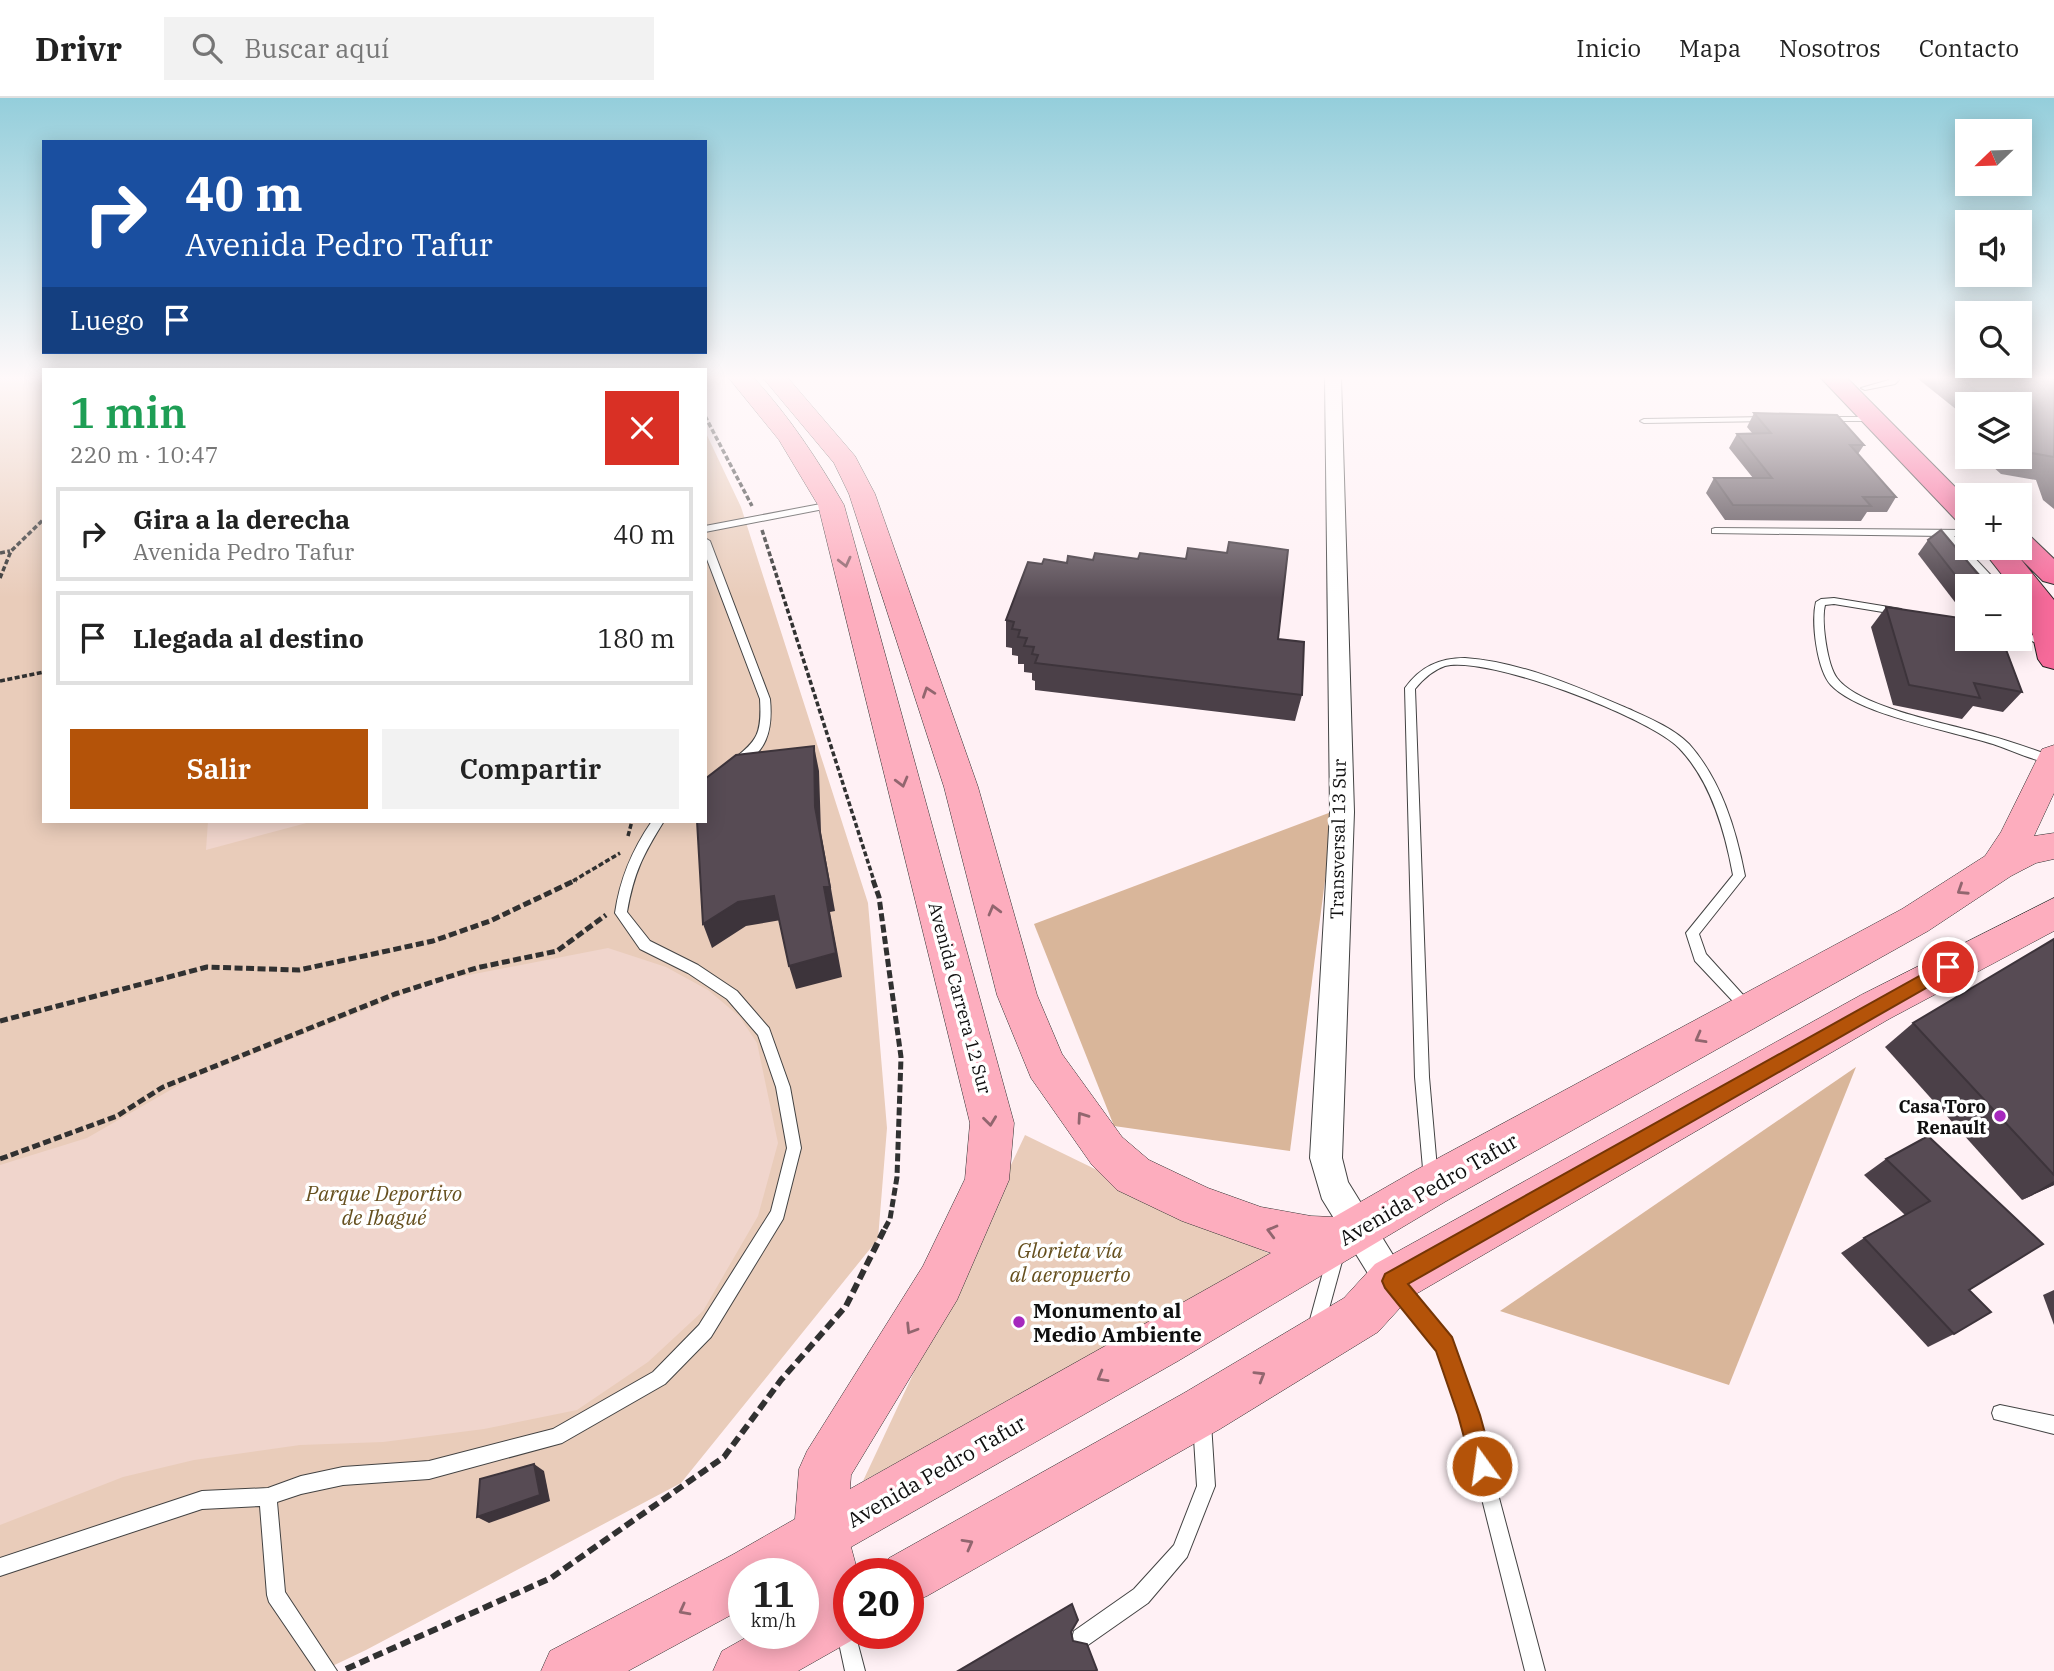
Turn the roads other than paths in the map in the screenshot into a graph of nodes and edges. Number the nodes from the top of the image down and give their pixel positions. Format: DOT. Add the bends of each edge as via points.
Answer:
graph roads {
  1 [pos="801,451"];
  2 [pos="838,451"];
  3 [pos="1335,451"];
  4 [pos="1905,451"];
  5 [pos="1929,451"];
  6 [pos="1961,483"];
  7 [pos="1955,503"];
  8 [pos="831,505"];
  9 [pos="758,518"];
  10 [pos="707,529"];
  11 [pos="1715,531"];
  12 [pos="1946,533"];
  13 [pos="1955,533"];
  14 [pos="707,546"];
  15 [pos="2032,554"];
  16 [pos="2006,560"];
  17 [pos="1985,574"];
  18 [pos="2054,575"];
  19 [pos="1914,614"];
  20 [pos="2037,643"];
  21 [pos="2053,759"];
  22 [pos="723,772"];
  23 [pos="657,823"];
  24 [pos="2054,846"];
  25 [pos="1998,866"];
  26 [pos="2054,913"];
  27 [pos="1751,1010"];
  28 [pos="1432,1185"];
  29 [pos="1348,1235"];
  30 [pos="1392,1281"];
  31 [pos="1311,1345"];
  32 [pos="1202,1411"];
  33 [pos="2000,1413"];
  34 [pos="2054,1425"];
  35 [pos="268,1497"];
  36 [pos="821,1536"];
  37 [pos="780,1558"];
  38 [pos="0,1567"];
  39 [pos="924,1568"];
  40 [pos="833,1574"];
  41 [pos="728,1587"];
  42 [pos="833,1620"];
  43 [pos="1081,1638"];
  44 [pos="851,1649"];
  45 [pos="751,1669"];
  46 [pos="327,1671"];
  47 [pos="570,1671"];
  48 [pos="855,1671"];
  49 [pos="1535,1671"];
  1 -- 8 [label="street, Avenida Carrera 12 Sur"];
  29 -- 2 [label="street, one-way" via="1311,1239 1261,1229 1133,1175 1107,1152 1046,1065 1017,995 961,788 862,494"];
  3 -- 29 [label="street, Transversal 13 Sur" via="1342,812 1326,1158"];
  4 -- 7 [label="main road"];
  5 -- 6 [label="main road"];
  8 -- 9 [label="lane"];
  8 -- 36 [label="street, Avenida Carrera 12 Sur, one-way" via="992,1124 987,1180 940,1283 825,1469"];
  9 -- 10 [label="lane"];
  11 -- 12 [label="lane"];
  12 -- 13 [label="lane"];
  12 -- 17 [label="lane"];
  14 -- 22 [label="lane" via="765,699 768,723 761,744"];
  15 -- 18 [label="main road"];
  16 -- 20 [label="main road" via="2041,604"];
  19 -- 21 [label="lane" via="1821,602 1827,669 1834,682 1877,706"];
  21 -- 25 [label="street, Avenida Pedro Tafur"];
  23 -- 35 [label="lane" via="636,852 621,913 645,945 732,995 764,1032 783,1087 794,1148 778,1214 705,1331 659,1378 567,1431 429,1470 343,1476"];
  24 -- 25 [label="street" via="2028,850"];
  25 -- 27 [label="street, Avenida Pedro Tafur, one-way" via="1915,920"];
  26 -- 30 [label="street" via="1875,1007"];
  27 -- 28 [label="street, Avenida Pedro Tafur, one-way"];
  27 -- 28 [label="lane" via="1700,957 1692,933 1739,876 1734,846 1705,774 1681,742 1650,723 1532,675 1469,662 1443,663 1423,673 1410,688 1422,1077"];
  28 -- 29 [label="street, Avenida Pedro Tafur"];
  29 -- 30 [label="street, Transversal 13 Sur"];
  29 -- 31 [label="lane"];
  29 -- 36 [label="street, Avenida Pedro Tafur, one-way"];
  30 -- 31 [label="street" via="1361,1315"];
  30 -- 49 [label="lane" via="1444,1345 1469,1415"];
  32 -- 31 [label="street, one-way"];
  39 -- 32 [label="street, one-way"];
  32 -- 43 [label="lane" via="1206,1486 1181,1550 1140,1596"];
  33 -- 34 [label="lane"];
  35 -- 38 [label="lane" via="202,1500"];
  35 -- 46 [label="lane" via="276,1595"];
  36 -- 37 [label="street, Avenida Pedro Tafur"];
  36 -- 40 [label="street, Avenida Carrera 12 Sur"];
  41 -- 47 [label="street, one-way"];
  42 -- 45 [label="street"];
  44 -- 48 [label="lane"];
}
